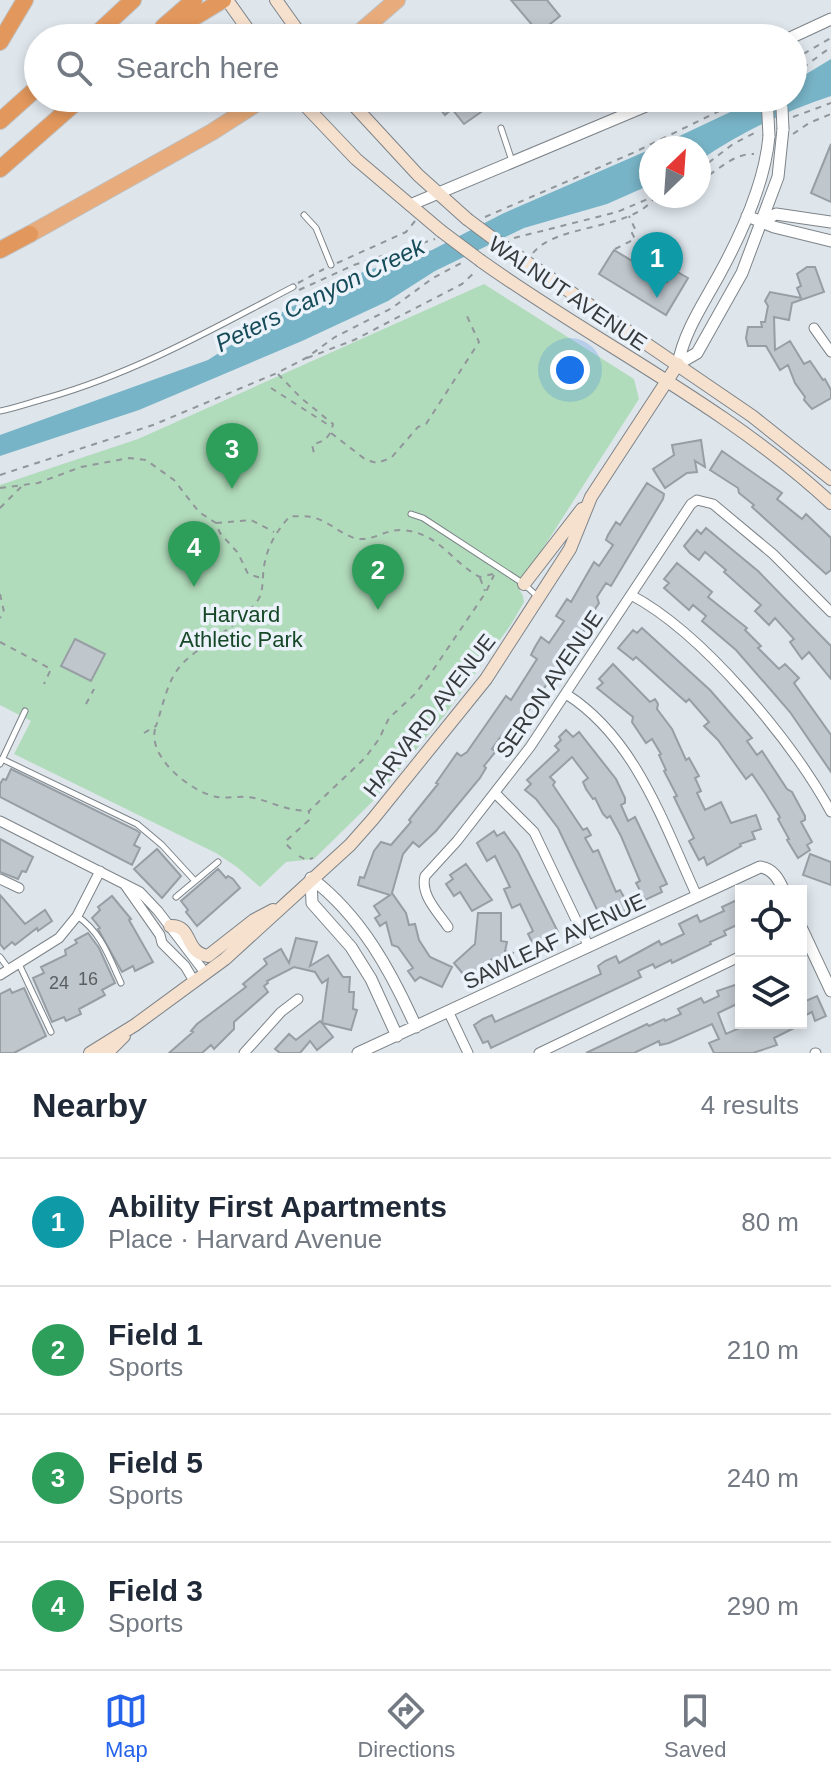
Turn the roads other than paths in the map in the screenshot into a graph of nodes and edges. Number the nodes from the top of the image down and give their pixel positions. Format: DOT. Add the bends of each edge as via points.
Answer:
graph roads {
  1 [pos="25,0"];
  2 [pos="132,0"];
  3 [pos="194,0"];
  4 [pos="225,0"];
  5 [pos="397,0"];
  6 [pos="279,4"];
  7 [pos="831,19"];
  8 [pos="107,24"];
  9 [pos="166,24"];
  10 [pos="183,24"];
  11 [pos="243,24"];
  12 [pos="293,24"];
  13 [pos="369,24"];
  14 [pos="807,30"];
  15 [pos="0,42"];
  16 [pos="24,100"];
  17 [pos="65,112"];
  18 [pos="243,112"];
  19 [pos="311,112"];
  20 [pos="360,112"];
  21 [pos="632,112"];
  22 [pos="766,112"];
  23 [pos="781,112"];
  24 [pos="0,121"];
  25 [pos="501,128"];
  26 [pos="513,162"];
  27 [pos="0,169"];
  28 [pos="438,193"];
  29 [pos="410,205"];
  30 [pos="304,215"];
  31 [pos="747,216"];
  32 [pos="763,221"];
  33 [pos="831,222"];
  34 [pos="831,241"];
  35 [pos="0,250"];
  36 [pos="331,265"];
  37 [pos="293,287"];
  38 [pos="814,328"];
  39 [pos="831,352"];
  40 [pos="678,364"];
  41 [pos="667,382"];
  42 [pos="0,411"];
  43 [pos="831,479"];
  44 [pos="591,497"];
  45 [pos="831,503"];
  46 [pos="411,514"];
  47 [pos="524,584"];
  48 [pos="631,595"];
  49 [pos="538,598"];
  50 [pos="831,612"];
  51 [pos="566,694"];
  52 [pos="25,711"];
  53 [pos="1,761"];
  54 [pos="495,793"];
  55 [pos="831,812"];
  56 [pos="0,821"];
  57 [pos="218,862"];
  58 [pos="100,871"];
  59 [pos="311,878"];
  60 [pos="0,879"];
  61 [pos="195,881"];
  62 [pos="781,885"];
  63 [pos="19,888"];
  64 [pos="697,896"];
  65 [pos="176,897"];
  66 [pos="287,903"];
  67 [pos="77,916"];
  68 [pos="448,927"];
  69 [pos="165,930"];
  70 [pos="807,938"];
  71 [pos="589,947"];
  72 [pos="0,957"];
  73 [pos="739,957"];
  74 [pos="19,963"];
  75 [pos="4,972"];
  76 [pos="206,974"];
  77 [pos="828,976"];
  78 [pos="194,981"];
  79 [pos="121,983"];
  80 [pos="831,991"];
  81 [pos="298,999"];
  82 [pos="449,1013"];
  83 [pos="135,1025"];
  84 [pos="416,1027"];
  85 [pos="51,1032"];
  86 [pos="397,1036"];
  87 [pos="90,1053"];
  88 [pos="107,1053"];
  89 [pos="244,1053"];
  90 [pos="358,1053"];
  91 [pos="468,1053"];
  92 [pos="539,1053"];
  1 -- 15 [label="highway"];
  2 -- 8 [label="highway"];
  3 -- 9 [label="highway"];
  4 -- 10 [label="highway"];
  4 -- 11 [label="main road"];
  5 -- 13 [label="highway"];
  6 -- 12 [label="main road"];
  7 -- 14 [label="street"];
  16 -- 24 [label="highway"];
  17 -- 27 [label="highway"];
  18 -- 35 [label="highway"];
  19 -- 29 [label="main road, WALNUT AVENUE"];
  20 -- 28 [label="main road, WALNUT AVENUE"];
  21 -- 26 [label="street"];
  22 -- 31 [label="street, HARVARD AVENUE, bridge" via="767,156"];
  23 -- 32 [label="street, HARVARD AVENUE, bridge" via="778,177"];
  25 -- 26 [label="lane"];
  26 -- 28 [label="street"];
  28 -- 29 [label="street"];
  28 -- 40 [label="main road, WALNUT AVENUE, bridge" via="506,248"];
  29 -- 41 [label="main road, WALNUT AVENUE, bridge" via="477,267"];
  30 -- 36 [label="lane" via="316,228"];
  31 -- 32 [label="street"];
  31 -- 40 [label="street, HARVARD AVENUE" via="682,342"];
  32 -- 33 [label="street" via="776,214"];
  32 -- 34 [label="street"];
  32 -- 40 [label="street, HARVARD AVENUE" via="722,312 697,353"];
  37 -- 42 [label="lane" via="132,368"];
  38 -- 39 [label="street"];
  40 -- 41 [label="main road, HARVARD AVENUE"];
  40 -- 43 [label="main road, WALNUT AVENUE"];
  41 -- 44 [label="main road, HARVARD AVENUE"];
  41 -- 45 [label="main road, WALNUT AVENUE" via="750,436"];
  44 -- 47 [label="main road"];
  44 -- 49 [label="main road, HARVARD AVENUE" via="570,549"];
  46 -- 47 [label="lane"];
  47 -- 49 [label="lane"];
  48 -- 50 [label="street, SERON AVENUE" via="697,500 713,504 749,534"];
  48 -- 51 [label="street, SERON AVENUE"];
  48 -- 55 [label="street" via="673,624 729,677 767,719"];
  49 -- 59 [label="main road, HARVARD AVENUE" via="450,727 350,845"];
  51 -- 54 [label="street, SERON AVENUE"];
  51 -- 64 [label="street" via="597,718 634,765"];
  52 -- 53 [label="lane"];
  53 -- 61 [label="lane" via="137,824"];
  54 -- 68 [label="street, SERON AVENUE" via="423,883"];
  54 -- 71 [label="street" via="534,832"];
  56 -- 58 [label="street"];
  57 -- 61 [label="lane"];
  58 -- 67 [label="street"];
  58 -- 69 [label="street" via="140,892"];
  59 -- 66 [label="main road, HARVARD AVENUE"];
  59 -- 84 [label="street" via="369,938"];
  59 -- 86 [label="street" via="312,903 358,958"];
  60 -- 63 [label="street"];
  61 -- 65 [label="lane"];
  62 -- 64 [label="street, SAWLEAF AVENUE" via="767,867"];
  64 -- 71 [label="street, SAWLEAF AVENUE"];
  66 -- 69 [label="main road" via="254,920 208,956 192,948 178,926"];
  66 -- 76 [label="main road, HARVARD AVENUE"];
  67 -- 74 [label="street" via="59,938"];
  67 -- 79 [label="lane" via="100,937"];
  69 -- 76 [label="street"];
  69 -- 78 [label="street" via="162,943"];
  70 -- 77 [label="street"];
  71 -- 82 [label="street, SAWLEAF AVENUE"];
  72 -- 75 [label="lane"];
  73 -- 92 [label="street"];
  74 -- 75 [label="street"];
  74 -- 85 [label="lane"];
  76 -- 78 [label="main road, HARVARD AVENUE"];
  77 -- 80 [label="street"];
  78 -- 83 [label="main road, HARVARD AVENUE"];
  81 -- 89 [label="street"];
  82 -- 84 [label="street, SAWLEAF AVENUE"];
  82 -- 91 [label="street"];
  83 -- 87 [label="main road, HARVARD AVENUE"];
  83 -- 88 [label="main road, HARVARD AVENUE"];
  84 -- 86 [label="street, SAWLEAF AVENUE"];
  86 -- 90 [label="street, SAWLEAF AVENUE"];
}
